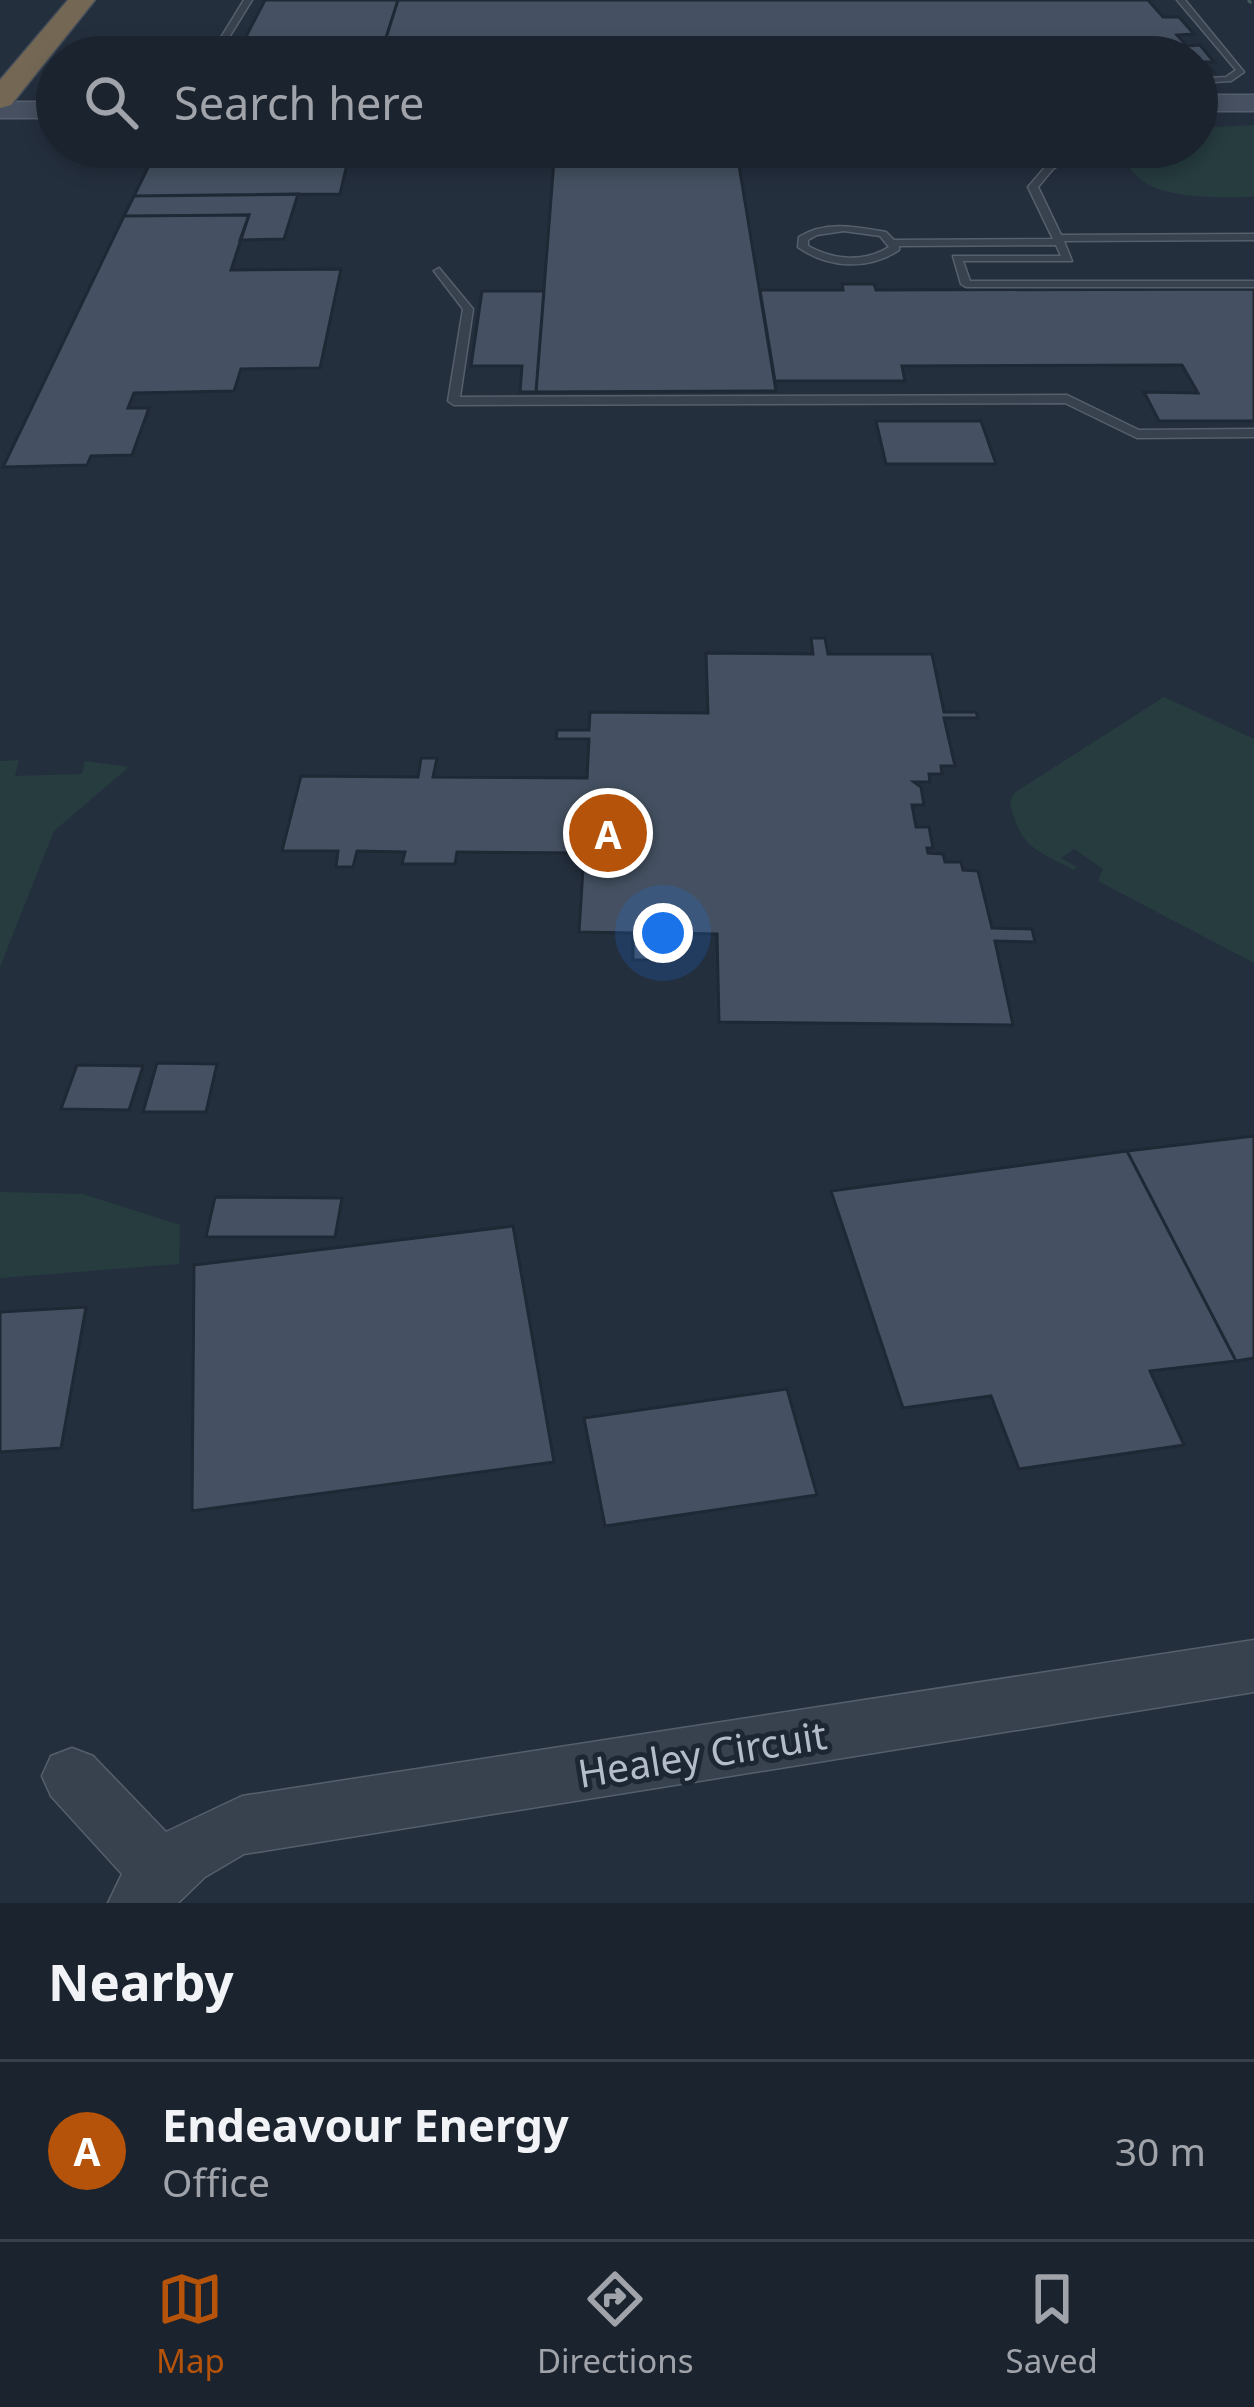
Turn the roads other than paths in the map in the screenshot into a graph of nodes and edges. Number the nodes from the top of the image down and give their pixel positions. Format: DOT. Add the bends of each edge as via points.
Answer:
graph roads {
  1 [pos="82,0"];
  2 [pos="248,0"];
  3 [pos="1181,0"];
  4 [pos="51,36"];
  5 [pos="226,36"];
  6 [pos="1212,36"];
  7 [pos="1218,43"];
  8 [pos="36,54"];
  9 [pos="1218,80"];
  10 [pos="3,93"];
  11 [pos="36,102"];
  12 [pos="1218,106"];
  13 [pos="1254,106"];
  14 [pos="1049,168"];
  15 [pos="1254,240"];
  16 [pos="1060,241"];
  17 [pos="895,244"];
  18 [pos="440,271"];
  19 [pos="1254,284"];
  20 [pos="1254,434"];
  21 [pos="1254,1666"];
  22 [pos="72,1776"];
  23 [pos="150,1887"];
  1 -- 4 [label="highway"];
  2 -- 5 [label="lane"];
  3 -- 6 [label="lane"];
  7 -- 9 [label="lane" via="1241,70"];
  8 -- 10 [label="highway"];
  10 -- 11 [label="main road"];
  12 -- 13 [label="main road"];
  14 -- 16 [label="lane" via="1033,187"];
  15 -- 16 [label="lane"];
  16 -- 17 [label="lane"];
  16 -- 19 [label="lane" via="1068,259 957,258 966,284"];
  17 -- 17 [label="lane" via="886,255 858,261 823,257 801,243 814,232 844,228"];
  18 -- 20 [label="lane" via="467,309 454,401 1067,399 1137,434"];
  21 -- 23 [label="street, Healey Circuit" via="242,1825 183,1852"];
  22 -- 23 [label="street, Healey Circuit"];
}
